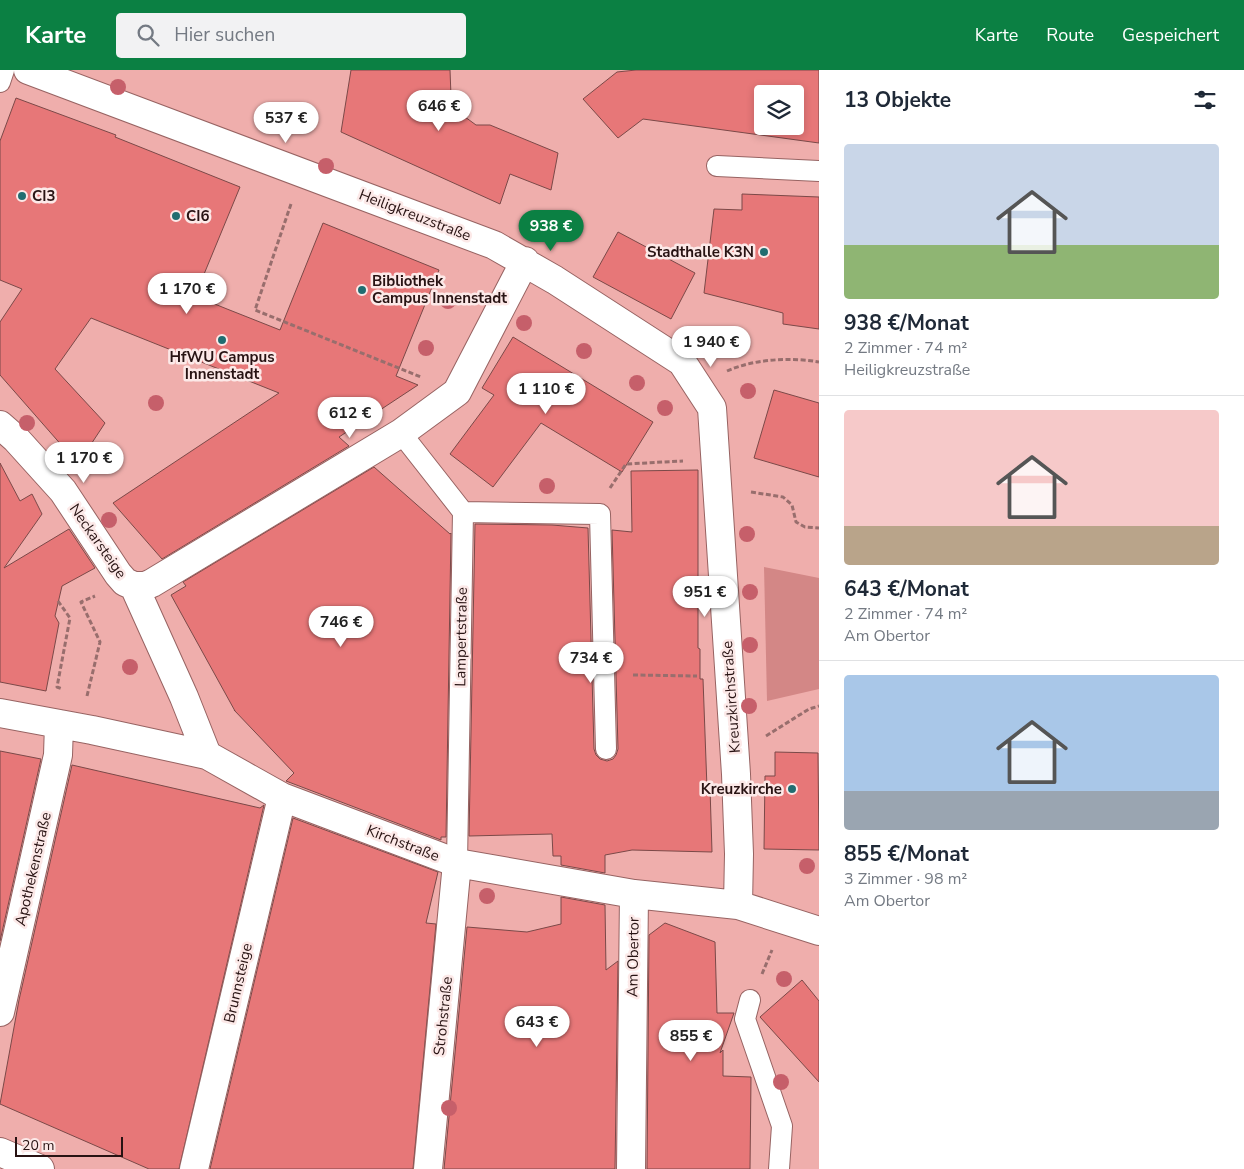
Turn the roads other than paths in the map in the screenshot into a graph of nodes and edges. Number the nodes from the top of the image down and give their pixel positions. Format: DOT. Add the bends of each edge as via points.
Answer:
graph roads {
  1 [pos="4,70"];
  2 [pos="28,70"];
  3 [pos="0,82"];
  4 [pos="717,166"];
  5 [pos="819,171"];
  6 [pos="524,261"];
  7 [pos="0,425"];
  8 [pos="401,433"];
  9 [pos="716,460"];
  10 [pos="463,512"];
  11 [pos="134,586"];
  12 [pos="0,713"];
  13 [pos="59,724"];
  14 [pos="606,750"];
  15 [pos="206,755"];
  16 [pos="282,796"];
  17 [pos="458,863"];
  18 [pos="634,894"];
  19 [pos="738,905"];
  20 [pos="819,931"];
  21 [pos="750,1000"];
  22 [pos="0,1012"];
  23 [pos="0,1152"];
  24 [pos="40,1169"];
  25 [pos="194,1169"];
  26 [pos="428,1169"];
  27 [pos="631,1169"];
  28 [pos="779,1169"];
  1 -- 3 [label="lane"];
  2 -- 6 [label="street, Heiligkreuzstraße" via="494,245"];
  4 -- 5 [label="lane"];
  6 -- 8 [label="street" via="457,392"];
  6 -- 9 [label="street, Heiligkreuzstraße" via="682,362 712,408"];
  7 -- 11 [label="street, Neckarsteige" via="63,491 118,574"];
  8 -- 10 [label="lane"];
  8 -- 11 [label="street" via="152,583"];
  9 -- 19 [label="street, Kreuzkirchstraße" via="736,774"];
  10 -- 14 [label="lane" via="600,514"];
  10 -- 17 [label="lane, Lampertstraße"];
  11 -- 15 [label="street, Neckarsteige"];
  12 -- 13 [label="street, Kirchstraße"];
  13 -- 15 [label="street, Kirchstraße"];
  13 -- 22 [label="street, Apothekenstraße" via="58,755"];
  15 -- 16 [label="street, Kirchstraße"];
  16 -- 17 [label="street, Kirchstraße"];
  16 -- 25 [label="street, Brunnsteige"];
  17 -- 18 [label="street, Kirchstraße"];
  17 -- 26 [label="street, Strohstraße"];
  18 -- 19 [label="street, Kirchstraße"];
  18 -- 27 [label="street, Am Obertor"];
  19 -- 20 [label="street, Kirchstraße"];
  21 -- 28 [label="lane" via="745,1018 782,1126"];
  23 -- 24 [label="street"];
}
